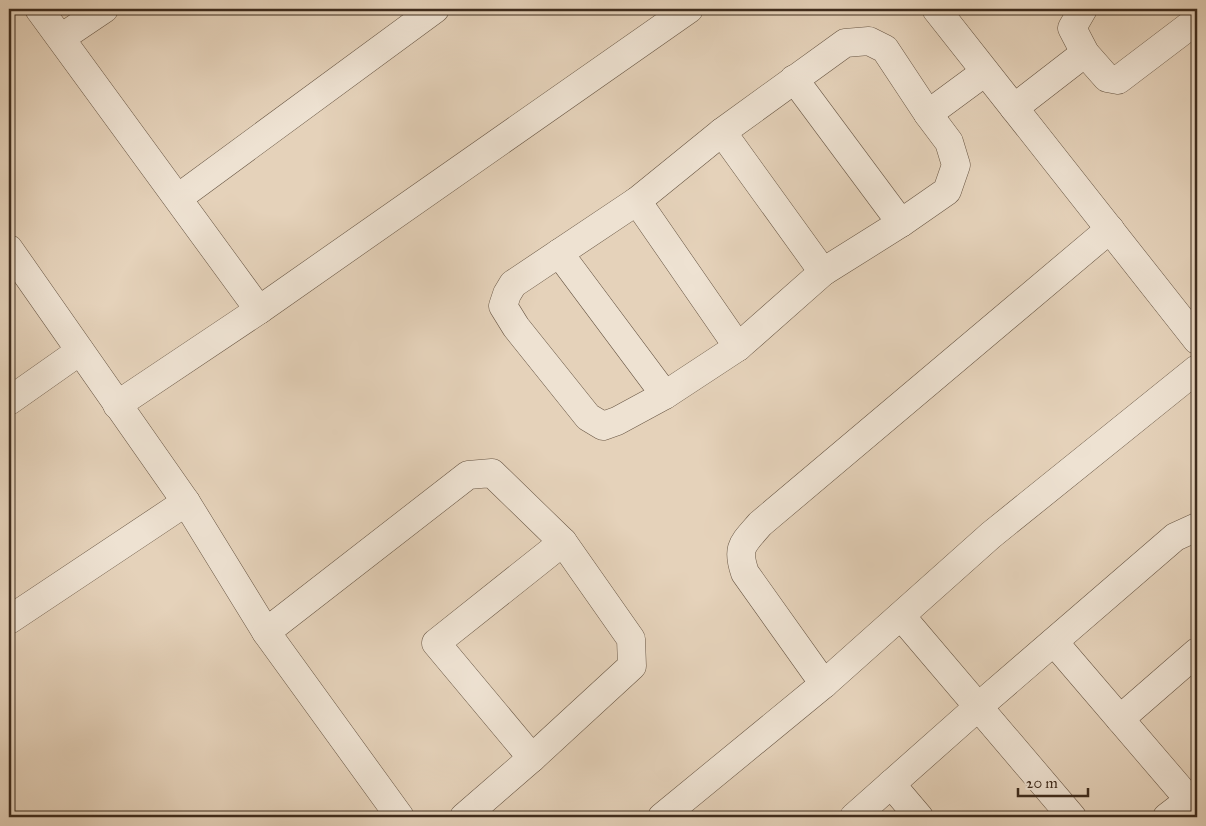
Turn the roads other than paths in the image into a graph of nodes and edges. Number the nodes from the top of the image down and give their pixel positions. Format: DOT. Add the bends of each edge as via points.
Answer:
graph roads {
  1 [pos="39,9"];
  2 [pos="104,9"];
  3 [pos="435,9"];
  4 [pos="688,9"];
  5 [pos="936,9"];
  6 [pos="1082,9"];
  7 [pos="1197,20"];
  8 [pos="61,38"];
  9 [pos="1086,53"];
  10 [pos="986,72"];
  11 [pos="794,79"];
  12 [pos="1014,108"];
  13 [pos="928,114"];
  14 [pos="722,132"];
  15 [pos="178,198"];
  16 [pos="636,201"];
  17 [pos="901,222"];
  18 [pos="1110,229"];
  19 [pos="9,249"];
  20 [pos="559,253"];
  21 [pos="823,272"];
  22 [pos="259,310"];
  23 [pos="1197,340"];
  24 [pos="738,347"];
  25 [pos="80,352"];
  26 [pos="1197,369"];
  27 [pos="665,395"];
  28 [pos="9,401"];
  29 [pos="117,405"];
  30 [pos="186,502"];
  31 [pos="1197,526"];
  32 [pos="563,542"];
  33 [pos="900,616"];
  34 [pos="9,620"];
  35 [pos="266,632"];
  36 [pos="1054,642"];
  37 [pos="1197,652"];
  38 [pos="824,684"];
  39 [pos="978,707"];
  40 [pos="1120,719"];
  41 [pos="532,758"];
  42 [pos="890,784"];
  43 [pos="1195,801"];
  44 [pos="400,817"];
  45 [pos="464,817"];
  46 [pos="662,817"];
  47 [pos="854,817"];
  48 [pos="919,817"];
  49 [pos="1072,817"];
  50 [pos="1167,817"];
  1 -- 8 [label="street"];
  2 -- 8 [label="street"];
  3 -- 15 [label="street"];
  4 -- 22 [label="street"];
  5 -- 10 [label="street"];
  6 -- 9 [label="street" via="1072,28"];
  7 -- 9 [label="street" via="1118,80 1106,78"];
  8 -- 15 [label="street"];
  9 -- 12 [label="street"];
  10 -- 12 [label="street"];
  10 -- 13 [label="street"];
  11 -- 13 [label="street" via="845,43 869,41 885,49"];
  11 -- 14 [label="street"];
  11 -- 17 [label="street"];
  12 -- 18 [label="street"];
  13 -- 17 [label="street" via="949,142 956,165 947,191"];
  14 -- 16 [label="street"];
  14 -- 21 [label="street"];
  15 -- 22 [label="street"];
  16 -- 20 [label="street"];
  16 -- 24 [label="street"];
  17 -- 21 [label="street"];
  18 -- 23 [label="street"];
  18 -- 38 [label="street" via="760,524 742,545 740,558 745,573"];
  19 -- 25 [label="street"];
  20 -- 27 [label="street"];
  20 -- 27 [label="street" via="513,284 507,294 503,306 516,327 588,417 602,426"];
  21 -- 24 [label="street"];
  22 -- 29 [label="street"];
  24 -- 27 [label="street"];
  25 -- 28 [label="street"];
  25 -- 29 [label="street"];
  26 -- 33 [label="street" via="991,535"];
  29 -- 30 [label="street"];
  30 -- 34 [label="street"];
  30 -- 35 [label="street"];
  31 -- 36 [label="street" via="1175,537"];
  32 -- 35 [label="street" via="492,473 468,475"];
  32 -- 41 [label="street" via="631,639 632,666"];
  32 -- 41 [label="street" via="436,643"];
  33 -- 38 [label="street"];
  33 -- 39 [label="street"];
  35 -- 44 [label="street"];
  36 -- 39 [label="street"];
  36 -- 40 [label="street"];
  37 -- 40 [label="street"];
  38 -- 46 [label="street"];
  39 -- 42 [label="street"];
  39 -- 49 [label="street"];
  40 -- 43 [label="street"];
  41 -- 45 [label="street"];
  42 -- 47 [label="street"];
  42 -- 48 [label="street"];
  43 -- 50 [label="street"];
}
